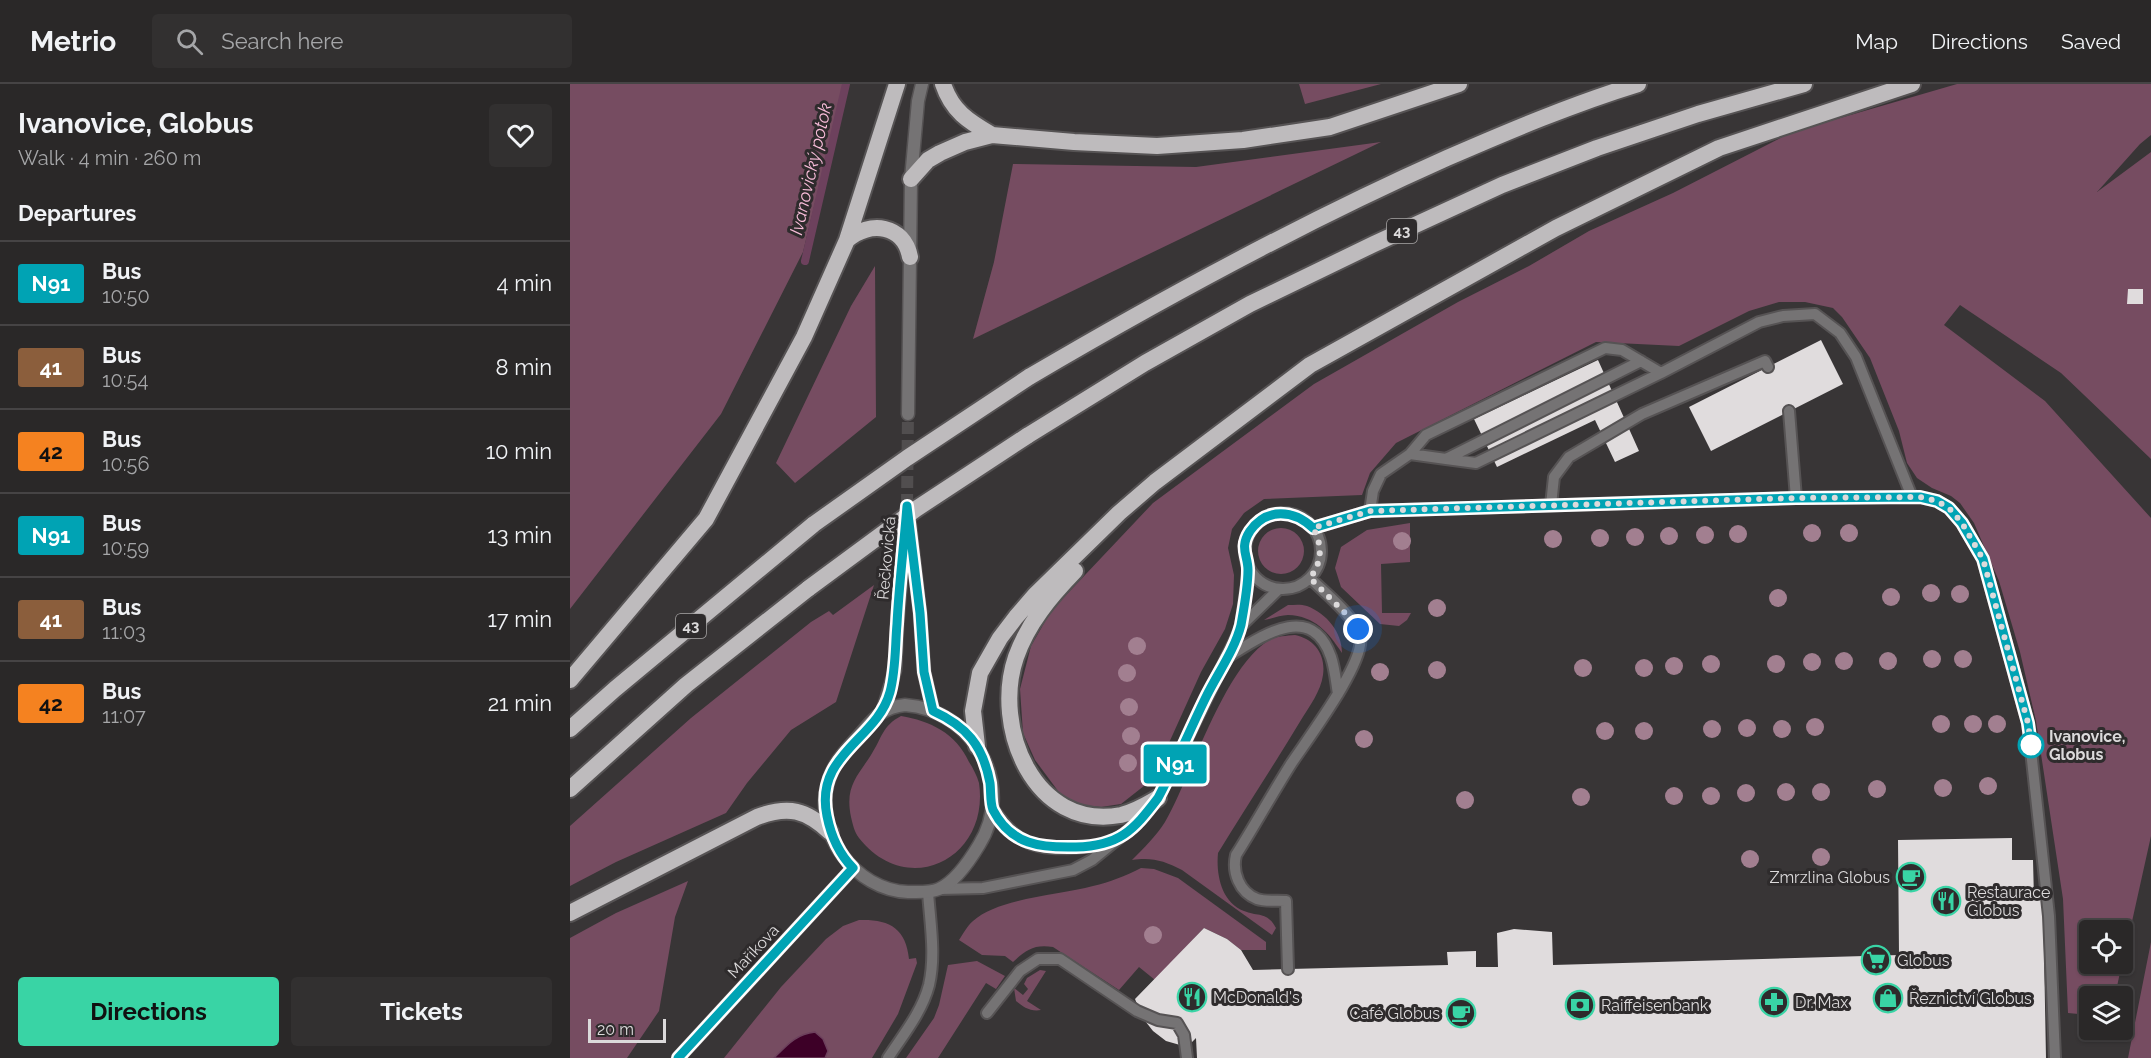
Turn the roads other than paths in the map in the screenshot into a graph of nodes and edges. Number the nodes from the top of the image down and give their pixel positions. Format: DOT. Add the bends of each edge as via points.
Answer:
graph roads {
  1 [pos="897,84"];
  2 [pos="922,84"];
  3 [pos="943,84"];
  4 [pos="1459,84"];
  5 [pos="1638,84"];
  6 [pos="1804,84"];
  7 [pos="1912,84"];
  8 [pos="992,135"];
  9 [pos="911,179"];
  10 [pos="847,240"];
  11 [pos="910,257"];
  12 [pos="1641,361"];
  13 [pos="1768,367"];
  14 [pos="1661,373"];
  15 [pos="1789,411"];
  16 [pos="908,414"];
  17 [pos="1410,454"];
  18 [pos="1446,459"];
  19 [pos="1912,497"];
  20 [pos="1796,498"];
  21 [pos="1551,505"];
  22 [pos="1370,511"];
  23 [pos="1119,513"];
  24 [pos="1313,528"];
  25 [pos="1249,569"];
  26 [pos="1310,578"];
  27 [pos="1279,590"];
  28 [pos="1240,626"];
  29 [pos="1226,658"];
  30 [pos="570,680"];
  31 [pos="1338,694"];
  32 [pos="883,710"];
  33 [pos="933,711"];
  34 [pos="570,729"];
  35 [pos="977,746"];
  36 [pos="570,789"];
  37 [pos="1158,798"];
  38 [pos="992,808"];
  39 [pos="830,832"];
  40 [pos="1115,841"];
  41 [pos="853,868"];
  42 [pos="934,890"];
  43 [pos="570,913"];
  44 [pos="1288,969"];
  45 [pos="987,1013"];
  46 [pos="678,1058"];
  47 [pos="888,1058"];
  48 [pos="1187,1058"];
  49 [pos="2055,1058"];
  1 -- 10 [label="highway"];
  2 -- 9 [label="street"];
  3 -- 8 [label="highway" via="947,97 966,120"];
  4 -- 8 [label="highway" via="1330,127 1243,140 1158,146"];
  5 -- 34 [label="highway, 43, bridge" via="1512,129 1381,187 1248,254 1029,377 814,524"];
  6 -- 36 [label="highway, 43, bridge" via="1597,148 1480,195 1251,304 1145,363 916,509 809,588 686,685"];
  7 -- 23 [label="highway" via="1719,148 1556,228 1310,366"];
  8 -- 9 [label="highway" via="965,141 940,153"];
  9 -- 11 [label="street"];
  10 -- 11 [label="highway" via="864,229 885,229 902,239"];
  10 -- 30 [label="highway" via="804,337 706,519"];
  11 -- 16 [label="street"];
  12 -- 14 [label="lane"];
  12 -- 17 [label="lane" via="1622,350 1605,348 1426,435"];
  12 -- 18 [label="lane"];
  13 -- 21 [label="lane" via="1765,361 1677,398 1569,457 1554,477"];
  14 -- 18 [label="lane" via="1476,463"];
  14 -- 19 [label="lane" via="1759,322 1815,314 1840,333 1856,357"];
  15 -- 20 [label="lane"];
  17 -- 18 [label="lane"];
  17 -- 22 [label="lane" via="1381,474 1372,491"];
  19 -- 20 [label="lane"];
  19 -- 49 [label="lane" via="1937,501 1949,508 1983,559 2028,723 2049,916"];
  20 -- 21 [label="lane"];
  21 -- 22 [label="lane"];
  22 -- 24 [label="lane"];
  23 -- 35 [label="highway" via="1035,595 985,660 973,711"];
  23 -- 37 [label="highway" via="1105,539 1047,600 1029,630 1012,679 1012,724 1032,778 1062,807 1082,814 1111,816 1134,812"];
  24 -- 25 [label="lane" via="1292,514 1268,516 1257,523 1245,544"];
  24 -- 26 [label="lane" via="1320,548"];
  25 -- 27 [label="lane" via="1256,579"];
  25 -- 28 [label="lane"];
  26 -- 27 [label="lane" via="1301,585"];
  26 -- 31 [label="lane" via="1358,629 1361,640"];
  27 -- 28 [label="lane"];
  28 -- 29 [label="lane"];
  29 -- 31 [label="lane" via="1275,629 1307,629 1327,649"];
  29 -- 37 [label="lane"];
  31 -- 44 [label="lane" via="1290,766 1234,863 1239,884 1250,895 1286,901"];
  32 -- 33 [label="street" via="905,705"];
  32 -- 33 [label="street, Řečkovická" via="895,670 907,506 924,672"];
  32 -- 39 [label="street" via="832,769 825,792"];
  33 -- 35 [label="street" via="960,726"];
  35 -- 38 [label="street" via="989,776"];
  37 -- 40 [label="lane"];
  38 -- 40 [label="lane" via="1007,828 1038,846 1084,847"];
  38 -- 42 [label="street" via="987,831 974,854 952,879"];
  39 -- 41 [label="street"];
  39 -- 43 [label="highway" via="802,812 773,811"];
  40 -- 42 [label="lane" via="1092,860 1067,872 982,888"];
  41 -- 42 [label="street" via="888,889"];
  41 -- 46 [label="street, Maříkova"];
  42 -- 47 [label="lane" via="928,987 911,1025"];
  45 -- 48 [label="lane" via="1020,971 1038,959 1060,959 1137,1011 1177,1023 1184,1035"];
}
